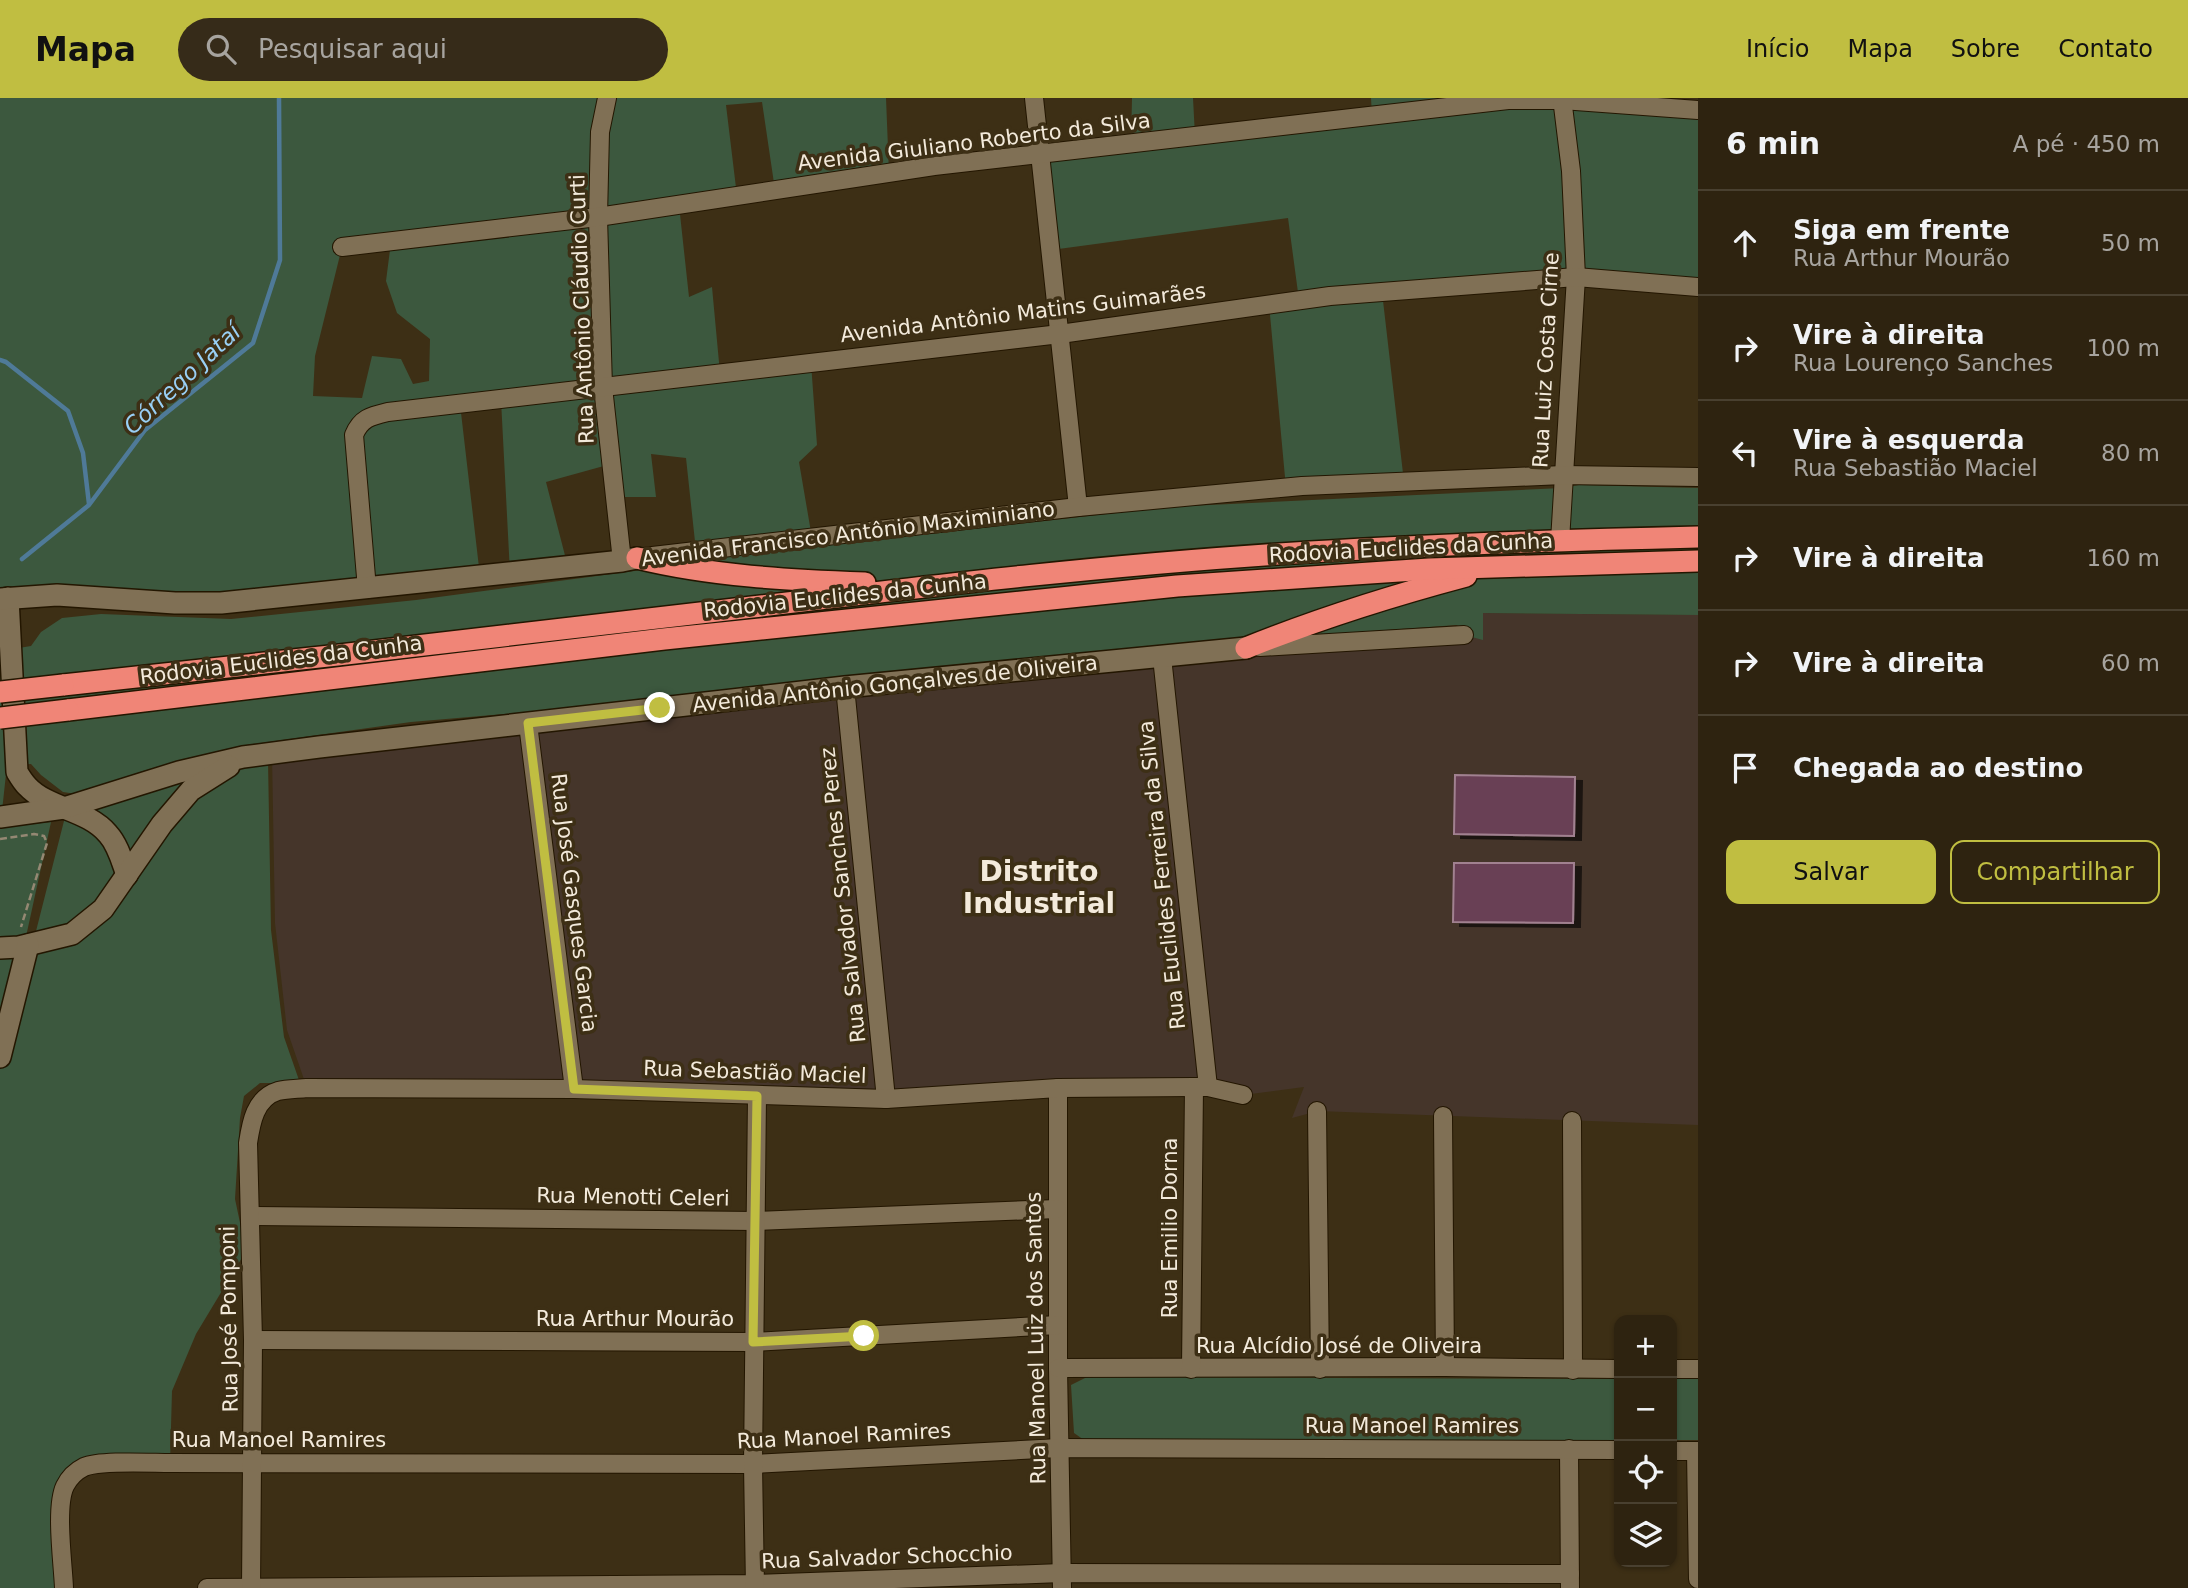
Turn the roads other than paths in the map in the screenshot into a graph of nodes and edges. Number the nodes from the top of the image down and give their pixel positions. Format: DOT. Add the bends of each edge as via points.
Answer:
graph roads {
  1 [pos="607,98"];
  2 [pos="1034,98"];
  3 [pos="1562,99"];
  4 [pos="1698,110"];
  5 [pos="1042,154"];
  6 [pos="598,217"];
  7 [pos="342,247"];
  8 [pos="1576,277"];
  9 [pos="1698,287"];
  10 [pos="1060,334"];
  11 [pos="603,387"];
  12 [pos="1563,475"];
  13 [pos="1698,477"];
  14 [pos="1078,507"];
  15 [pos="1698,537"];
  16 [pos="1560,541"];
  17 [pos="629,559"];
  18 [pos="1698,561"];
  19 [pos="1506,565"];
  20 [pos="913,588"];
  21 [pos="367,589"];
  22 [pos="4,598"];
  23 [pos="1465,635"];
  24 [pos="1246,648"];
  25 [pos="1162,657"];
  26 [pos="845,687"];
  27 [pos="0,692"];
  28 [pos="0,718"];
  29 [pos="528,723"];
  30 [pos="243,757"];
  31 [pos="64,808"];
  32 [pos="7,823"];
  33 [pos="127,874"];
  34 [pos="24,937"];
  35 [pos="0,948"];
  36 [pos="0,1057"];
  37 [pos="1201,1087"];
  38 [pos="1058,1088"];
  39 [pos="574,1089"];
  40 [pos="1243,1095"];
  41 [pos="757,1096"];
  42 [pos="266,1097"];
  43 [pos="886,1099"];
  44 [pos="1317,1111"];
  45 [pos="1443,1116"];
  46 [pos="1572,1121"];
  47 [pos="1057,1209"];
  48 [pos="250,1216"];
  49 [pos="755,1221"];
  50 [pos="1058,1325"];
  51 [pos="253,1340"];
  52 [pos="753,1342"];
  53 [pos="1698,1359"];
  54 [pos="1445,1367"];
  55 [pos="1058,1368"];
  56 [pos="1191,1369"];
  57 [pos="1320,1369"];
  58 [pos="1614,1369"];
  59 [pos="1677,1369"];
  60 [pos="1698,1369"];
  61 [pos="1573,1370"];
  62 [pos="1059,1448"];
  63 [pos="1569,1449"];
  64 [pos="1614,1450"];
  65 [pos="1677,1451"];
  66 [pos="1697,1451"];
  67 [pos="253,1463"];
  68 [pos="753,1464"];
  69 [pos="1698,1579"];
  70 [pos="1062,1580"];
  71 [pos="1570,1581"];
  72 [pos="755,1586"];
  73 [pos="251,1587"];
  74 [pos="456,1587"];
  75 [pos="64,1588"];
  76 [pos="206,1588"];
  1 -- 6 [label="street, Rua Antônio Cláudio Curti" via="600,132"];
  2 -- 5 [label="street"];
  3 -- 4 [label="street, Avenida Giuliano Roberto da Silva"];
  3 -- 5 [label="street, Avenida Giuliano Roberto da Silva" via="1508,100"];
  3 -- 8 [label="street, Rua Luiz Costa Cirne"];
  5 -- 6 [label="street, Avenida Giuliano Roberto da Silva"];
  5 -- 10 [label="street"];
  6 -- 7 [label="street, Avenida Giuliano Roberto da Silva"];
  6 -- 11 [label="street, Rua Antônio Cláudio Curti"];
  8 -- 9 [label="street, Avenida Antônio Matins Guimarães"];
  8 -- 10 [label="street, Avenida Antônio Matins Guimarães" via="1330,296"];
  8 -- 12 [label="street, Rua Luiz Costa Cirne"];
  10 -- 11 [label="street, Avenida Antônio Matins Guimarães"];
  10 -- 14 [label="street"];
  11 -- 17 [label="street, Rua Antônio Cláudio Curti"];
  11 -- 21 [label="street, Avenida Antônio Matins Guimarães" via="388,412 358,425 354,435"];
  12 -- 13 [label="street, Avenida Francisco Antônio Maximiniano"];
  12 -- 14 [label="street, Avenida Francisco Antônio Maximiniano" via="1302,486"];
  12 -- 16 [label="street, Rua Luiz Costa Cirne"];
  14 -- 17 [label="street, Avenida Francisco Antônio Maximiniano"];
  15 -- 16 [label="highway, Rodovia Euclides da Cunha"];
  16 -- 20 [label="highway, Rodovia Euclides da Cunha" via="1307,552"];
  17 -- 20 [label="highway" via="788,580"];
  17 -- 21 [label="main road, Avenida Francisco Antônio Maximiniano"];
  18 -- 19 [label="highway, Rodovia Euclides da Cunha"];
  19 -- 24 [label="highway" via="1379,600"];
  19 -- 28 [label="highway, Rodovia Euclides da Cunha, bridge" via="1163,587 664,639"];
  20 -- 27 [label="highway, Rodovia Euclides da Cunha, bridge"];
  21 -- 22 [label="main road, Avenida Francisco Antônio Maximiniano" via="221,603 57,595"];
  22 -- 31 [label="main road" via="17,772 27,787"];
  23 -- 24 [label="street, Avenida Antônio Gonçalves de Oliveira"];
  24 -- 25 [label="main road, Avenida Antônio Gonçalves de Oliveira"];
  25 -- 26 [label="main road, Avenida Antônio Gonçalves de Oliveira"];
  25 -- 37 [label="street, Rua Euclides Ferreira da Silva"];
  26 -- 29 [label="main road, Avenida Antônio Gonçalves de Oliveira"];
  26 -- 43 [label="street, Rua Salvador Sanches Perez"];
  29 -- 30 [label="main road, Avenida Antônio Gonçalves de Oliveira"];
  29 -- 39 [label="street, Rua José Gasques Garcia"];
  30 -- 31 [label="main road, Avenida Antônio Gonçalves de Oliveira"];
  30 -- 33 [label="main road, Avenida Antônio Gonçalves de Oliveira" via="191,790"];
  31 -- 32 [label="main road, Avenida Antônio Gonçalves de Oliveira"];
  31 -- 33 [label="main road" via="108,834"];
  33 -- 34 [label="main road, Avenida Antônio Gonçalves de Oliveira" via="103,909 72,934"];
  34 -- 35 [label="main road, Avenida Antônio Gonçalves de Oliveira"];
  34 -- 36 [label="main road"];
  37 -- 38 [label="street, Rua Sebastião Maciel"];
  37 -- 40 [label="street, Rua Sebastião Maciel"];
  37 -- 56 [label="street, Rua Emilio Dorna"];
  38 -- 43 [label="street, Rua Sebastião Maciel"];
  38 -- 47 [label="street, Rua Manoel Luiz dos Santos"];
  39 -- 41 [label="street, Rua Sebastião Maciel"];
  39 -- 42 [label="street, Rua Sebastião Maciel" via="307,1088"];
  41 -- 43 [label="street, Rua Sebastião Maciel"];
  41 -- 49 [label="street"];
  42 -- 48 [label="street, Rua José Pomponi" via="257,1107 249,1132"];
  44 -- 57 [label="street"];
  45 -- 54 [label="street"];
  46 -- 61 [label="street"];
  47 -- 49 [label="street, Rua Menotti Celeri"];
  47 -- 50 [label="street, Rua Manoel Luiz dos Santos"];
  48 -- 49 [label="street, Rua Menotti Celeri"];
  48 -- 51 [label="street, Rua José Pomponi"];
  49 -- 52 [label="street"];
  50 -- 52 [label="street, Rua Arthur Mourão"];
  50 -- 55 [label="street, Rua Manoel Luiz dos Santos"];
  51 -- 52 [label="street, Rua Arthur Mourão"];
  51 -- 67 [label="street, Rua José Pomponi"];
  52 -- 68 [label="street"];
  53 -- 60 [label="street"];
  54 -- 57 [label="street, Rua Alcídio José de Oliveira"];
  54 -- 61 [label="street, Rua Alcídio José de Oliveira"];
  55 -- 56 [label="street, Rua Alcídio José de Oliveira"];
  55 -- 62 [label="street, Rua Manoel Luiz dos Santos"];
  56 -- 57 [label="street, Rua Alcídio José de Oliveira"];
  58 -- 61 [label="street, Rua Alcídio José de Oliveira"];
  59 -- 60 [label="street"];
  62 -- 63 [label="street, Rua Manoel Ramires"];
  62 -- 68 [label="street, Rua Manoel Ramires"];
  62 -- 70 [label="street, Rua Manoel Luiz dos Santos"];
  63 -- 64 [label="street, Rua Manoel Ramires"];
  63 -- 71 [label="street"];
  65 -- 66 [label="street"];
  66 -- 69 [label="street"];
  67 -- 68 [label="street, Rua Manoel Ramires"];
  67 -- 73 [label="street, Rua José Pomponi"];
  67 -- 75 [label="street, Rua Manoel Ramires" via="86,1466 65,1486 61,1503"];
  68 -- 72 [label="street"];
  70 -- 71 [label="street, Rua Salvador Schocchio"];
  70 -- 72 [label="street, Rua Salvador Schocchio"];
  72 -- 74 [label="street, Rua Salvador Schocchio"];
  73 -- 74 [label="street, Rua Salvador Schocchio"];
  73 -- 76 [label="street, Rua Salvador Schocchio"];
}
